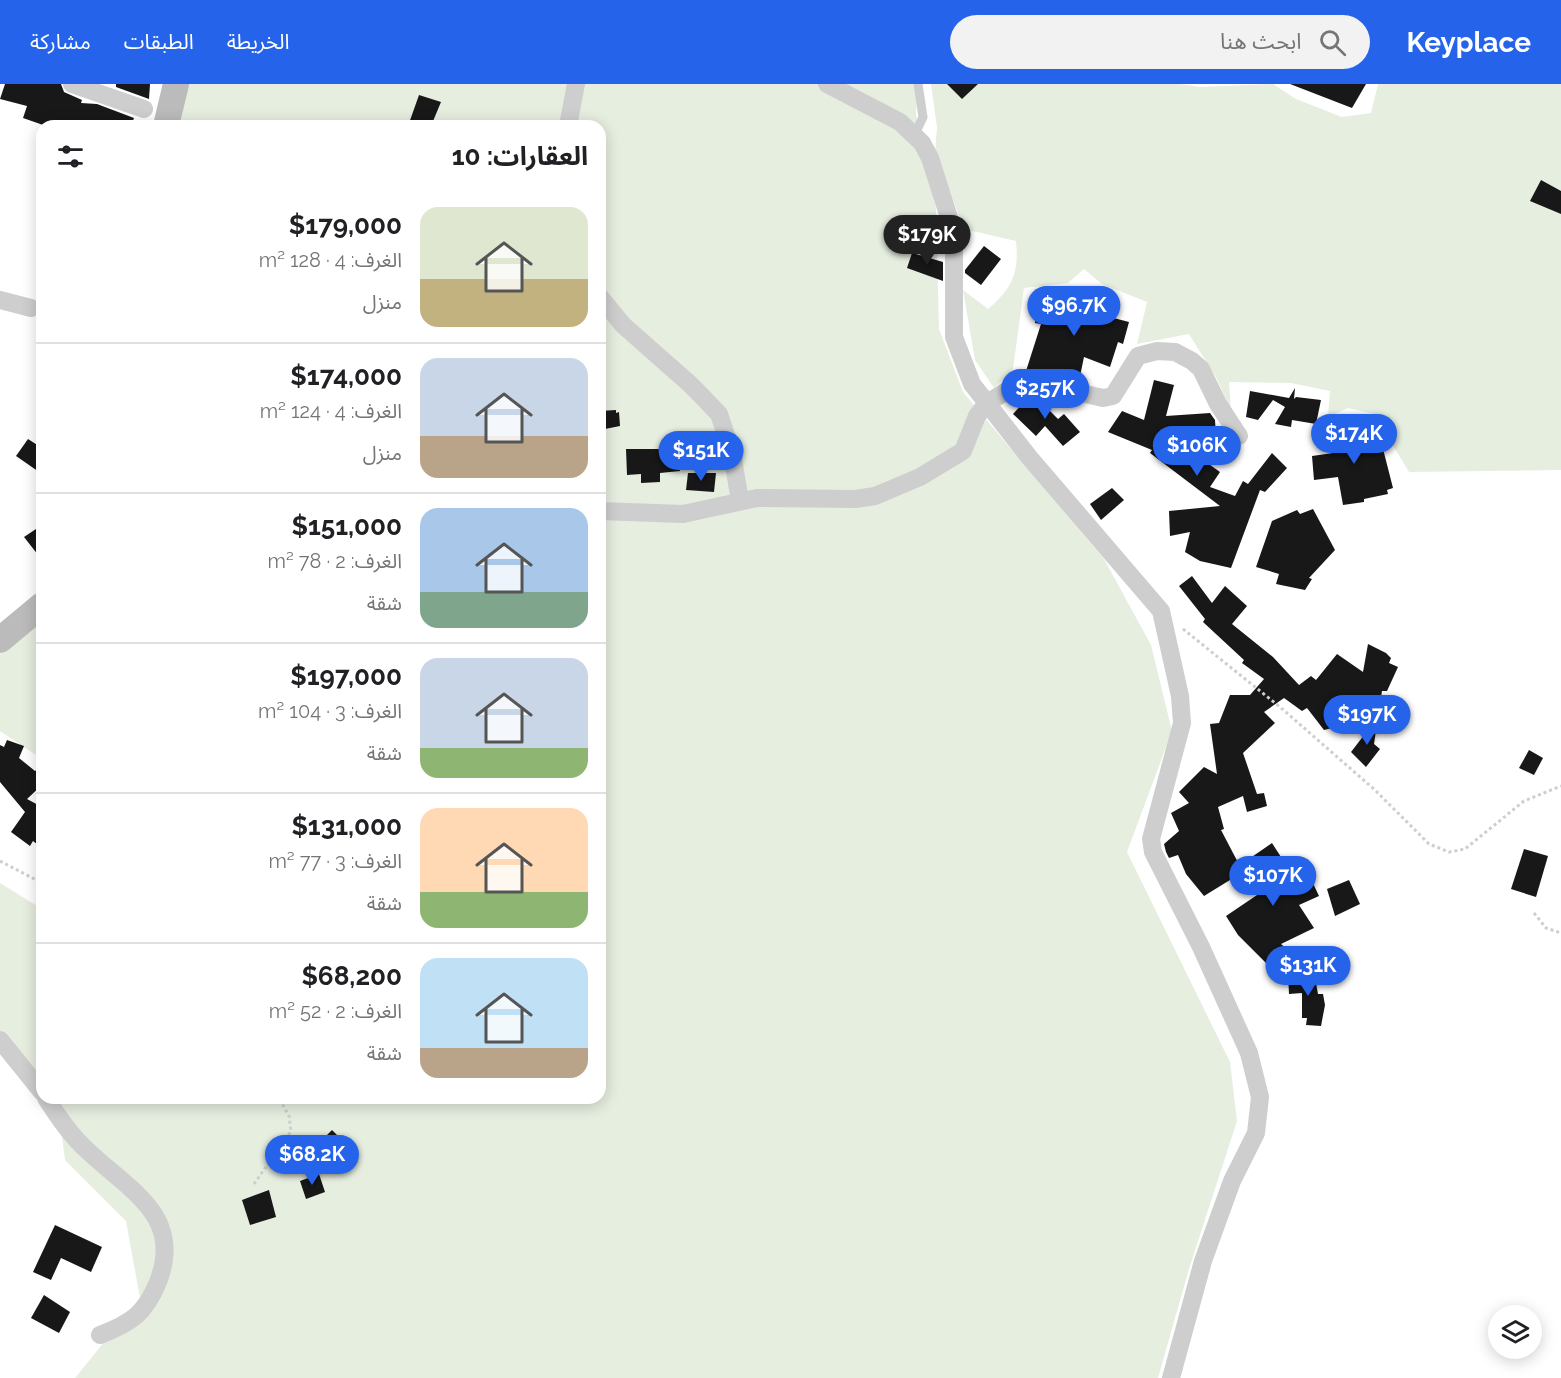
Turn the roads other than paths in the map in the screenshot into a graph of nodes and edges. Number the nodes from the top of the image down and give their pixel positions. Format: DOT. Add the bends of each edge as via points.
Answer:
graph roads {
  1 [pos="72,84"];
  2 [pos="176,84"];
  3 [pos="576,84"];
  4 [pos="827,84"];
  5 [pos="918,84"];
  6 [pos="144,109"];
  7 [pos="167,120"];
  8 [pos="569,120"];
  9 [pos="915,134"];
  10 [pos="0,300"];
  11 [pos="606,304"];
  12 [pos="31,308"];
  13 [pos="987,403"];
  14 [pos="1239,436"];
  15 [pos="740,501"];
  16 [pos="606,511"];
  17 [pos="36,610"];
  18 [pos="0,640"];
  19 [pos="0,1040"];
  20 [pos="36,1085"];
  21 [pos="50,1104"];
  22 [pos="100,1335"];
  23 [pos="1171,1378"];
  1 -- 6 [label="street"];
  2 -- 7 [label="street"];
  3 -- 8 [label="street"];
  4 -- 9 [label="street" via="900,122"];
  5 -- 9 [label="lane" via="923,117"];
  9 -- 13 [label="street" via="930,158 954,234 952,324 957,349 972,384"];
  10 -- 12 [label="street"];
  11 -- 15 [label="street" via="623,325 719,414 732,453"];
  13 -- 14 [label="street" via="1020,382 1103,398 1113,396 1138,356 1156,351 1175,352 1201,369"];
  13 -- 15 [label="street" via="977,416 963,452 897,488 855,499 774,497"];
  13 -- 23 [label="street" via="1161,611 1180,696 1182,723 1151,839 1153,852 1244,1042 1260,1097 1256,1133 1206,1251"];
  15 -- 16 [label="street" via="683,514"];
  17 -- 18 [label="street"];
  19 -- 20 [label="street"];
  21 -- 22 [label="street" via="64,1126 154,1211 166,1246 164,1265 148,1303 125,1325"];
}
